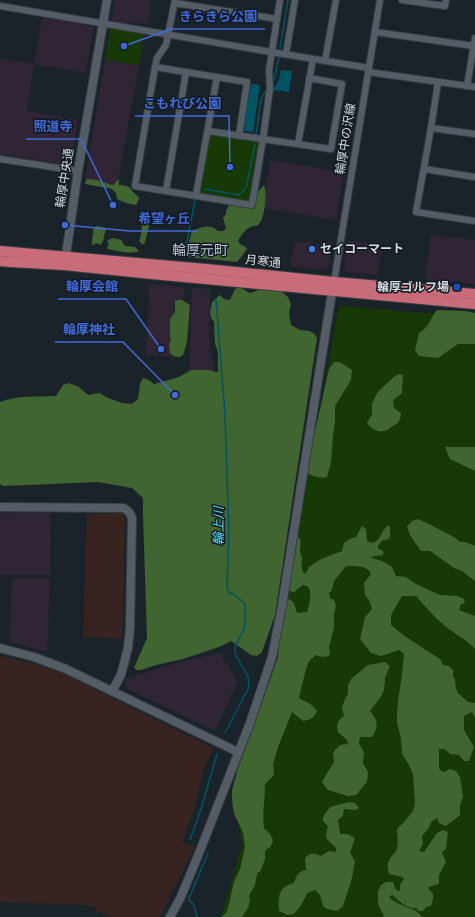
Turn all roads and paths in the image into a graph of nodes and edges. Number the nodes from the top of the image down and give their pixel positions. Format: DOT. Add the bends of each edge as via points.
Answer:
graph roads {
  1 [pos="107,0"];
  2 [pos="280,0"];
  3 [pos="295,0"];
  4 [pos="336,0"];
  5 [pos="380,0"];
  6 [pos="402,0"];
  7 [pos="446,0"];
  8 [pos="175,1"];
  9 [pos="0,6"];
  10 [pos="277,19"];
  11 [pos="103,24"];
  12 [pos="375,32"];
  13 [pos="169,34"];
  14 [pos="475,38"];
  15 [pos="474,46"];
  16 [pos="272,52"];
  17 [pos="286,54"];
  18 [pos="313,59"];
  19 [pos="326,61"];
  20 [pos="155,67"];
  21 [pos="368,70"];
  22 [pos="186,72"];
  23 [pos="217,77"];
  24 [pos="310,78"];
  25 [pos="438,82"];
  26 [pos="467,86"];
  27 [pos="475,88"];
  28 [pos="431,128"];
  29 [pos="208,130"];
  30 [pos="475,134"];
  31 [pos="239,136"];
  32 [pos="263,139"];
  33 [pos="298,144"];
  34 [pos="0,159"];
  35 [pos="424,170"];
  36 [pos="78,171"];
  37 [pos="475,177"];
  38 [pos="166,191"];
  39 [pos="196,195"];
  40 [pos="475,221"];
  41 [pos="0,251"];
  42 [pos="0,261"];
  43 [pos="65,261"];
  44 [pos="333,287"];
  45 [pos="475,294"];
  46 [pos="475,304"];
  47 [pos="0,507"];
  48 [pos="0,648"];
  49 [pos="112,691"];
  50 [pos="238,752"];
  51 [pos="170,917"];
  1 -- 11 [label="street, 輪厚中央通"];
  2 -- 10 [label="street"];
  3 -- 17 [label="street"];
  4 -- 19 [label="street"];
  5 -- 12 [label="street, 輪厚中の沢線"];
  6 -- 7 [label="street" via="445,6"];
  8 -- 10 [label="street"];
  8 -- 13 [label="street"];
  9 -- 11 [label="street"];
  10 -- 16 [label="street"];
  11 -- 13 [label="street"];
  11 -- 36 [label="street, 輪厚中央通"];
  12 -- 15 [label="street"];
  12 -- 21 [label="street, 輪厚中の沢線"];
  13 -- 16 [label="street"];
  13 -- 20 [label="street"];
  14 -- 15 [label="street"];
  15 -- 26 [label="street"];
  16 -- 17 [label="street"];
  16 -- 32 [label="street"];
  17 -- 18 [label="street"];
  18 -- 19 [label="street"];
  18 -- 24 [label="street"];
  19 -- 21 [label="street"];
  20 -- 22 [label="street"];
  20 -- 38 [label="street" via="135,186"];
  21 -- 25 [label="street"];
  21 -- 44 [label="street, 輪厚中の沢線"];
  22 -- 23 [label="street"];
  22 -- 38 [label="street"];
  23 -- 29 [label="street"];
  23 -- 31 [label="street" via="247,82"];
  24 -- 33 [label="street"];
  24 -- 33 [label="street" via="342,84 331,150"];
  25 -- 26 [label="street"];
  25 -- 28 [label="street"];
  26 -- 27 [label="street"];
  28 -- 30 [label="street"];
  28 -- 35 [label="street"];
  29 -- 31 [label="street"];
  29 -- 39 [label="street"];
  31 -- 32 [label="street"];
  32 -- 33 [label="street"];
  32 -- 39 [label="street" via="252,205"];
  34 -- 36 [label="street"];
  35 -- 37 [label="street"];
  35 -- 40 [label="street" via="416,212"];
  36 -- 43 [label="street, 輪厚中央通"];
  38 -- 39 [label="street"];
  41 -- 43 [label="highway, 月寒通"];
  42 -- 43 [label="highway, 月寒通"];
  43 -- 44 [label="highway, 月寒通" via="206,269"];
  44 -- 45 [label="highway, 月寒通"];
  44 -- 46 [label="highway, 月寒通"];
  44 -- 50 [label="street" via="272,657"];
  47 -- 49 [label="street" via="124,508 129,512 132,518 130,628 121,675"];
  48 -- 49 [label="street" via="66,669"];
  49 -- 50 [label="street"];
  50 -- 51 [label="street" via="198,856"];
}
